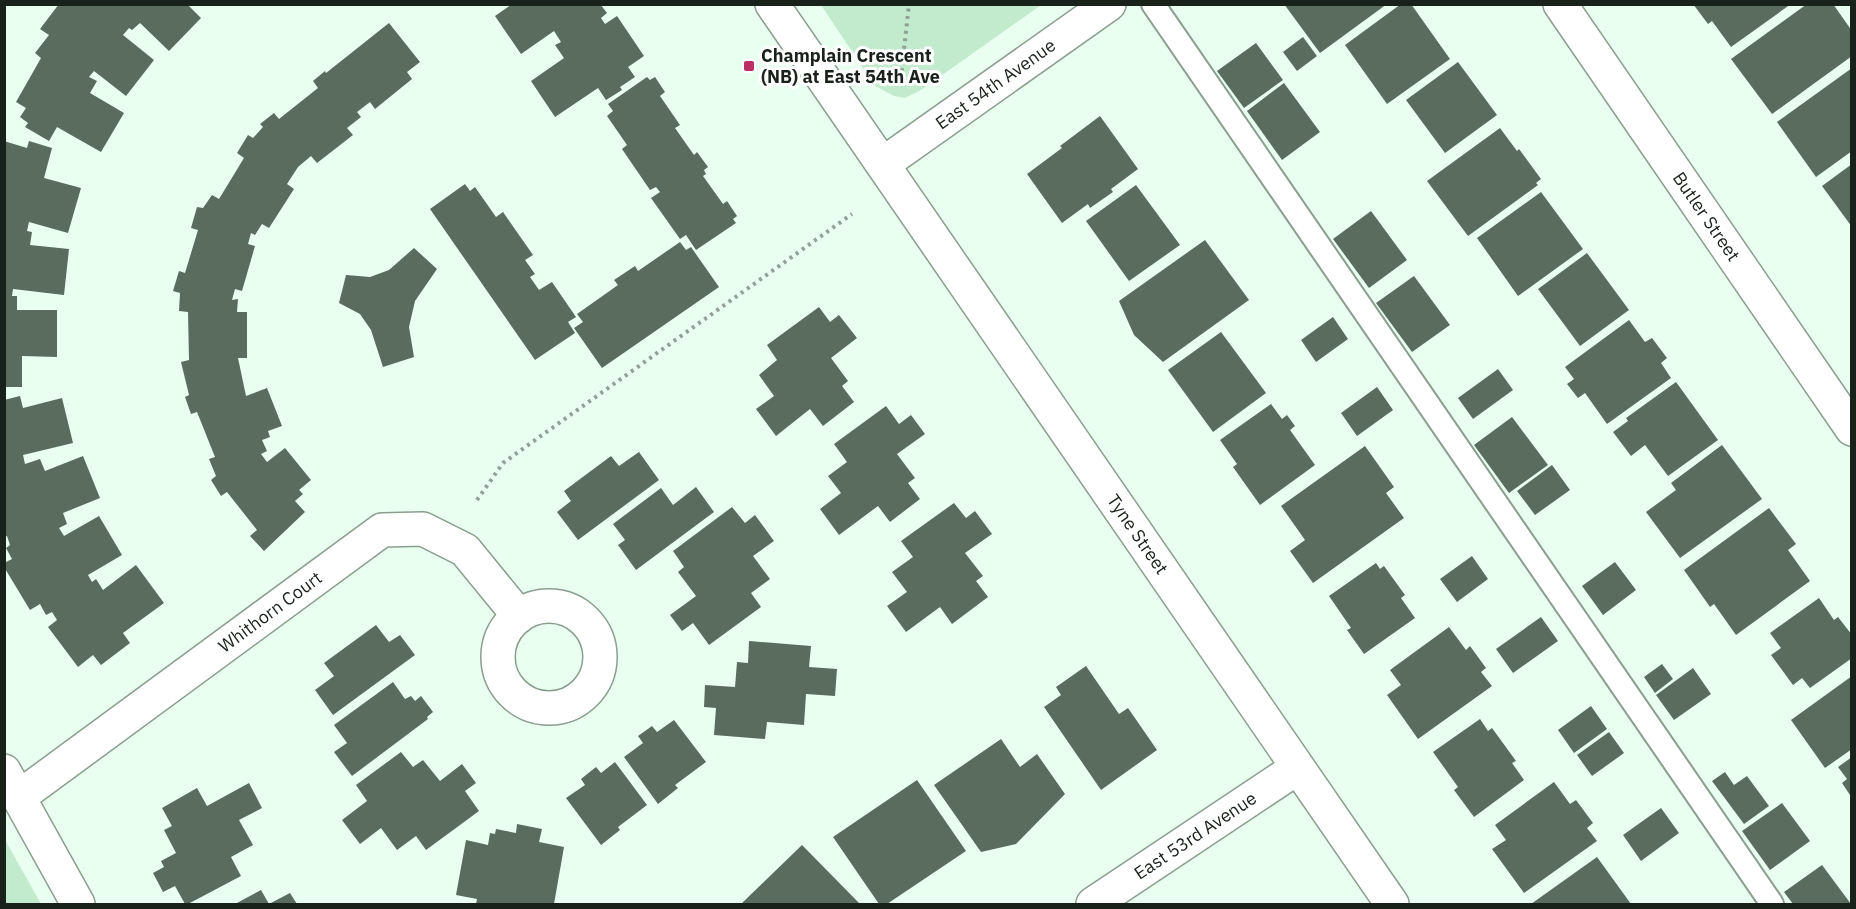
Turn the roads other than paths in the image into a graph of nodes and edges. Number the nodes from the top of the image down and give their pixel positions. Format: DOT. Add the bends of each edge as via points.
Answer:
graph roads {
  1 [pos="772,4"];
  2 [pos="1109,4"];
  3 [pos="1153,4"];
  4 [pos="1560,4"];
  5 [pos="883,164"];
  6 [pos="1851,429"];
  7 [pos="519,616"];
  8 [pos="1297,768"];
  9 [pos="12,784"];
  10 [pos="78,904"];
  11 [pos="1093,904"];
  12 [pos="1392,904"];
  13 [pos="1772,904"];
  1 -- 5 [label="street, Tyne Street"];
  2 -- 5 [label="street, East 54th Avenue"];
  3 -- 13 [label="lane"];
  4 -- 6 [label="street, Butler Street"];
  5 -- 8 [label="street, Tyne Street"];
  7 -- 9 [label="street, Whithorn Court" via="465,550 423,530 382,530"];
  8 -- 11 [label="street, East 53rd Avenue"];
  8 -- 12 [label="street, Tyne Street"];
  9 -- 10 [label="street"];
}
